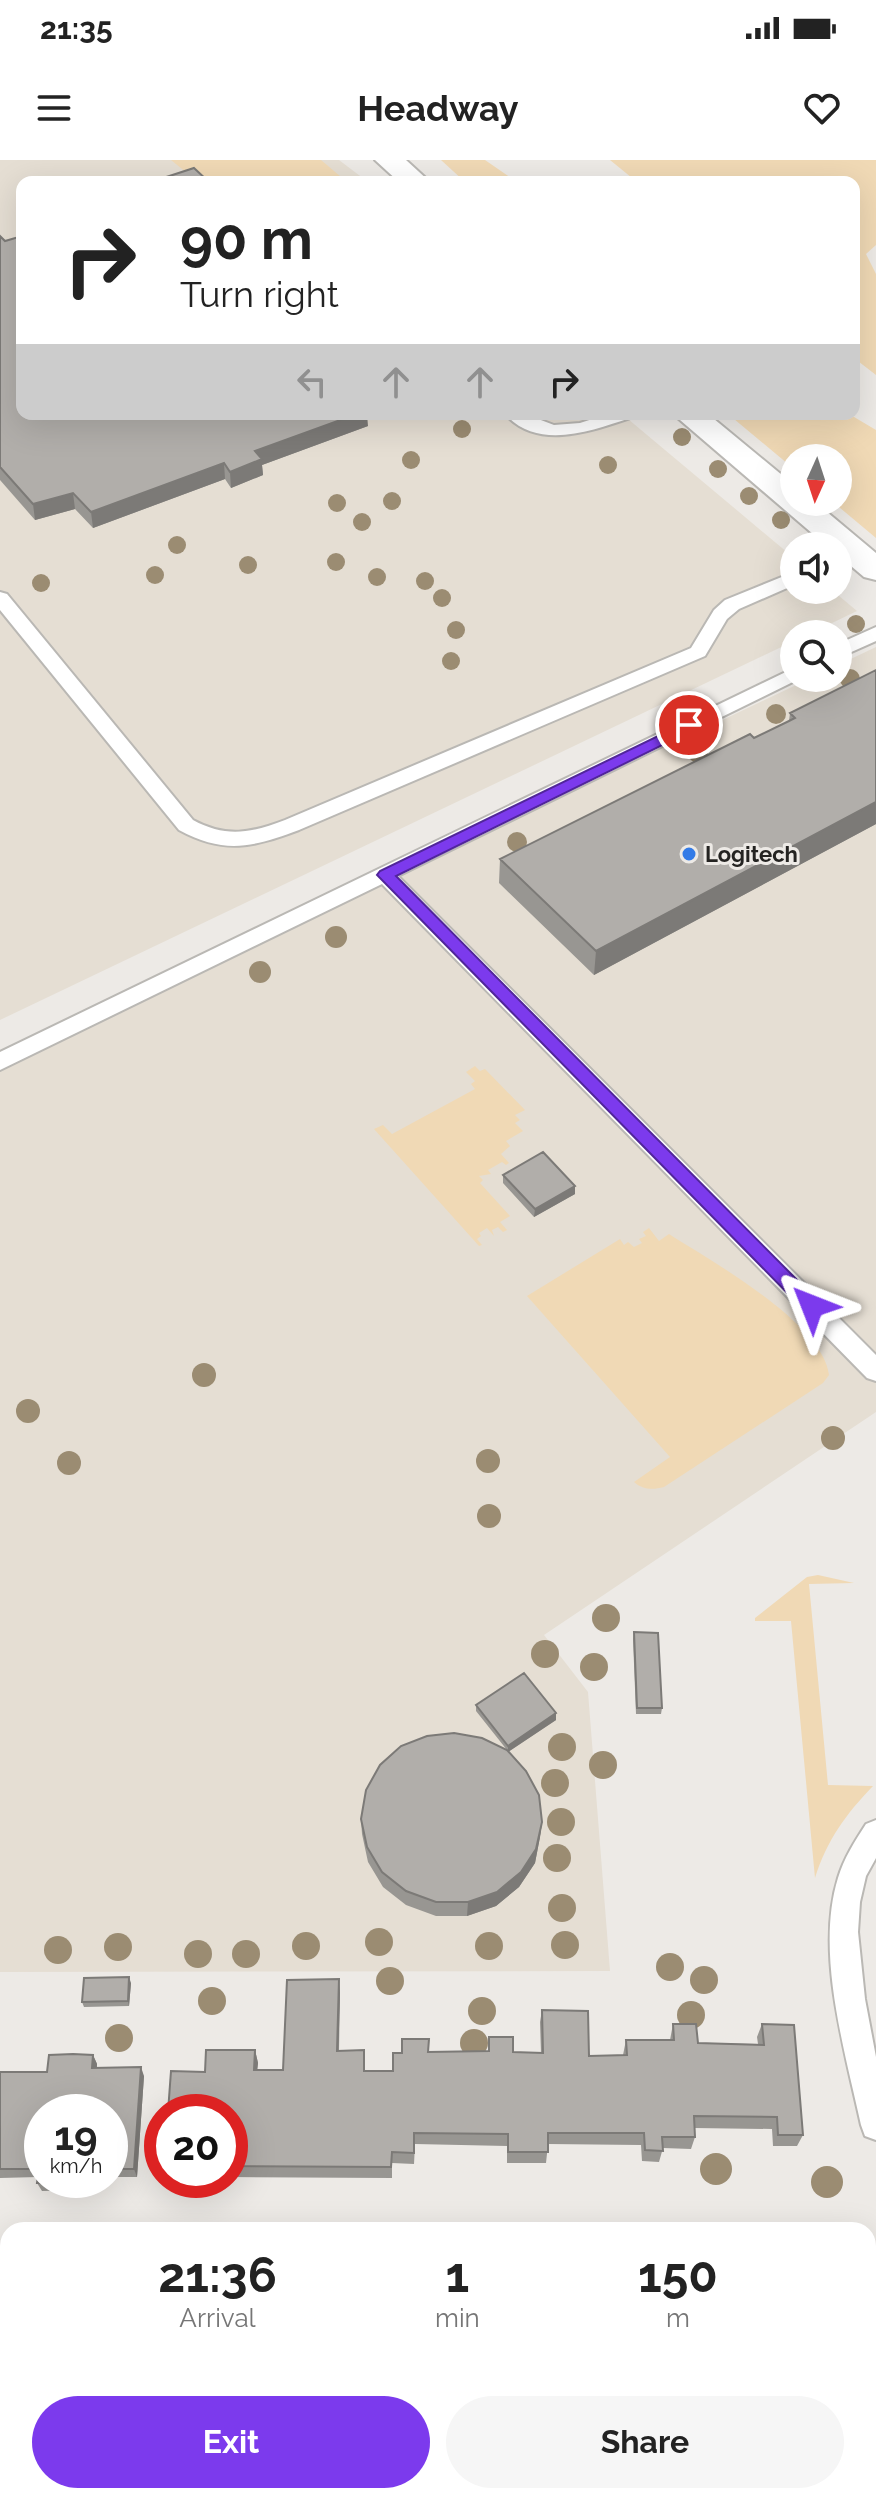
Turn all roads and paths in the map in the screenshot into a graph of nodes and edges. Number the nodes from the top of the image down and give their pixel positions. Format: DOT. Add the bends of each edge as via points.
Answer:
graph roads {
  1 [pos="389,160"];
  2 [pos="409,176"];
  3 [pos="524,420"];
  4 [pos="607,420"];
  5 [pos="696,420"];
  6 [pos="856,561"];
  7 [pos="780,584"];
  8 [pos="0,598"];
  9 [pos="876,633"];
  10 [pos="852,645"];
  11 [pos="780,681"];
  12 [pos="385,875"];
  13 [pos="0,1062"];
  14 [pos="876,1371"];
  15 [pos="876,1833"];
  16 [pos="876,2125"];
  1 -- 2 [label="main road"];
  3 -- 4 [label="lane" via="552,431 579,430"];
  5 -- 6 [label="main road"];
  7 -- 8 [label="lane" via="723,612 698,652 292,825 236,842 207,838 186,825"];
  9 -- 10 [label="lane"];
  11 -- 12 [label="lane"];
  12 -- 13 [label="lane"];
  12 -- 14 [label="lane"];
  15 -- 16 [label="lane" via="851,1878 846,1917 856,2030"];
}
